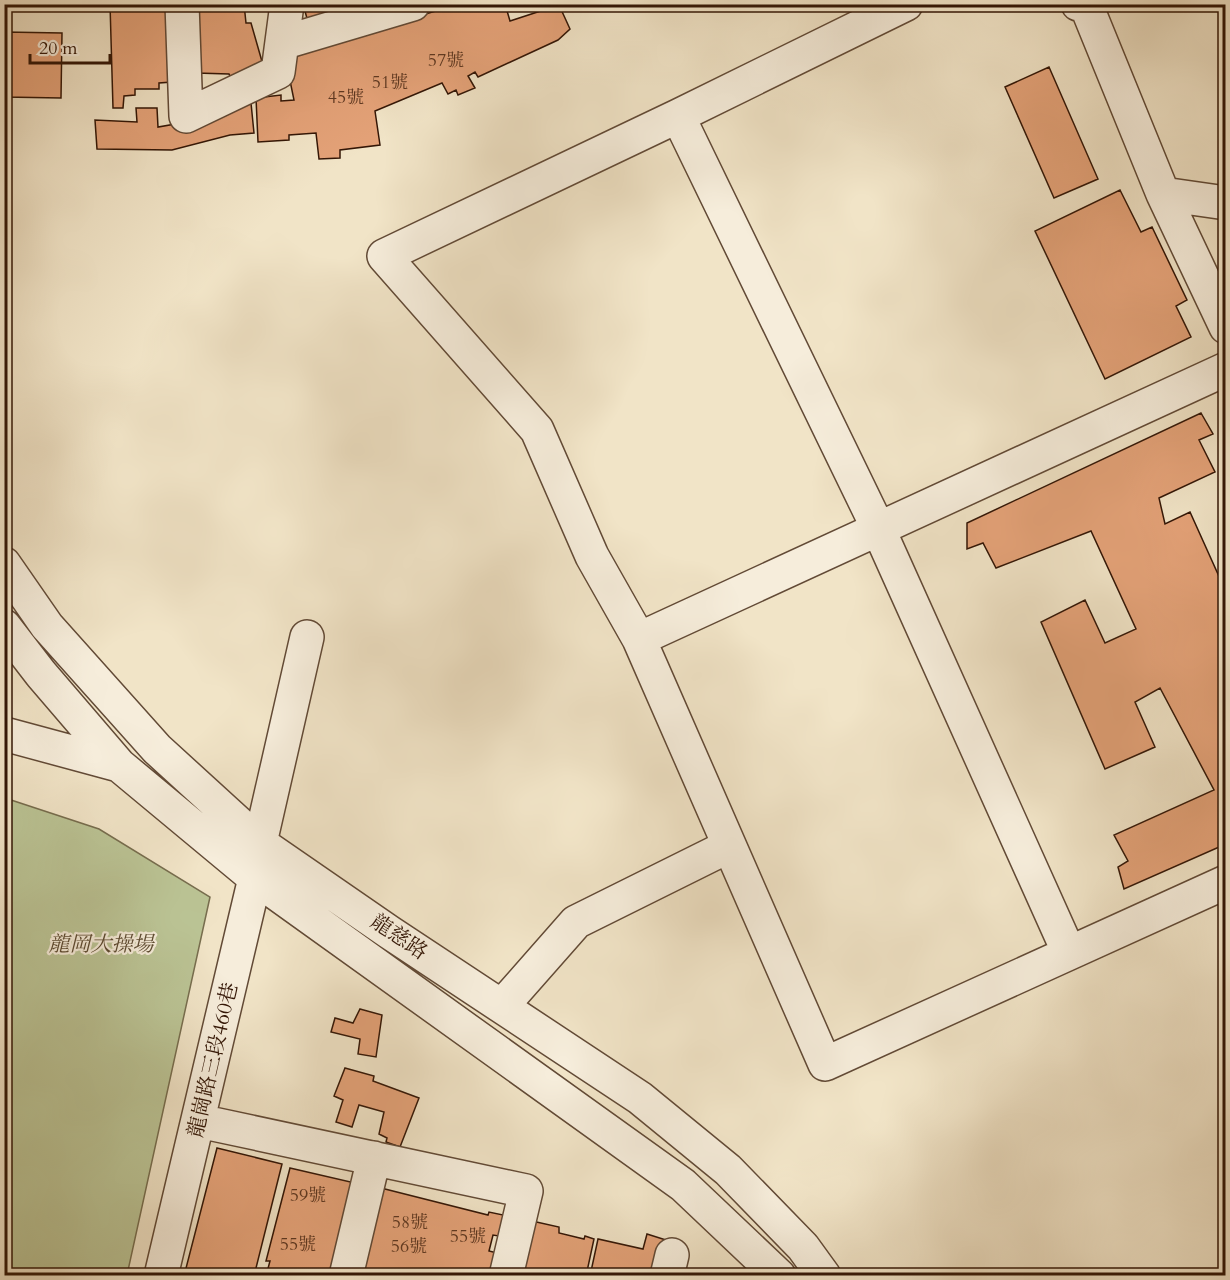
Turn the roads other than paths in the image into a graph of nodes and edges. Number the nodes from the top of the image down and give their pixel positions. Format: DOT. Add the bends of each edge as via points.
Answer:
graph roads {
  1 [pos="182,4"];
  2 [pos="287,4"];
  3 [pos="413,4"];
  4 [pos="906,4"];
  5 [pos="1078,4"];
  6 [pos="282,43"];
  7 [pos="678,116"];
  8 [pos="1163,194"];
  9 [pos="1226,203"];
  10 [pos="1226,327"];
  11 [pos="1226,369"];
  12 [pos="878,528"];
  13 [pos="4,564"];
  14 [pos="4,626"];
  15 [pos="307,637"];
  16 [pos="639,639"];
  17 [pos="4,734"];
  18 [pos="119,765"];
  19 [pos="260,843"];
  20 [pos="729,846"];
  21 [pos="255,878"];
  22 [pos="1226,882"];
  23 [pos="1069,953"];
  24 [pos="502,1006"];
  25 [pos="199,1120"];
  26 [pos="374,1158"];
  27 [pos="161,1275"];
  28 [pos="346,1275"];
  29 [pos="506,1275"];
  30 [pos="779,1275"];
  31 [pos="824,1275"];
  1 -- 6 [label="street" via="186,116 278,72"];
  2 -- 6 [label="street"];
  3 -- 6 [label="street"];
  4 -- 7 [label="street"];
  5 -- 8 [label="street" via="1086,5"];
  7 -- 12 [label="street"];
  7 -- 16 [label="street" via="384,256 537,430 592,556"];
  8 -- 9 [label="street"];
  8 -- 10 [label="street"];
  11 -- 12 [label="street"];
  12 -- 16 [label="street"];
  12 -- 23 [label="street"];
  13 -- 19 [label="street, 龍慈路" via="47,626 157,749"];
  14 -- 18 [label="street, 龍慈路"];
  15 -- 19 [label="street, 龍崗路三段460巷"];
  16 -- 20 [label="street"];
  17 -- 18 [label="street"];
  18 -- 21 [label="street, 龍慈路"];
  19 -- 21 [label="street, 龍崗路三段460巷"];
  19 -- 24 [label="street, 龍慈路"];
  20 -- 23 [label="street" via="825,1065"];
  20 -- 24 [label="street" via="576,922"];
  21 -- 25 [label="street, 龍崗路三段460巷"];
  21 -- 30 [label="street, 龍慈路" via="683,1185"];
  22 -- 23 [label="street"];
  24 -- 31 [label="street, 龍慈路" via="640,1098 728,1170 803,1247"];
  25 -- 26 [label="street"];
  25 -- 27 [label="street, 龍崗路三段460巷"];
  26 -- 28 [label="street"];
  26 -- 29 [label="street" via="526,1191"];
}
